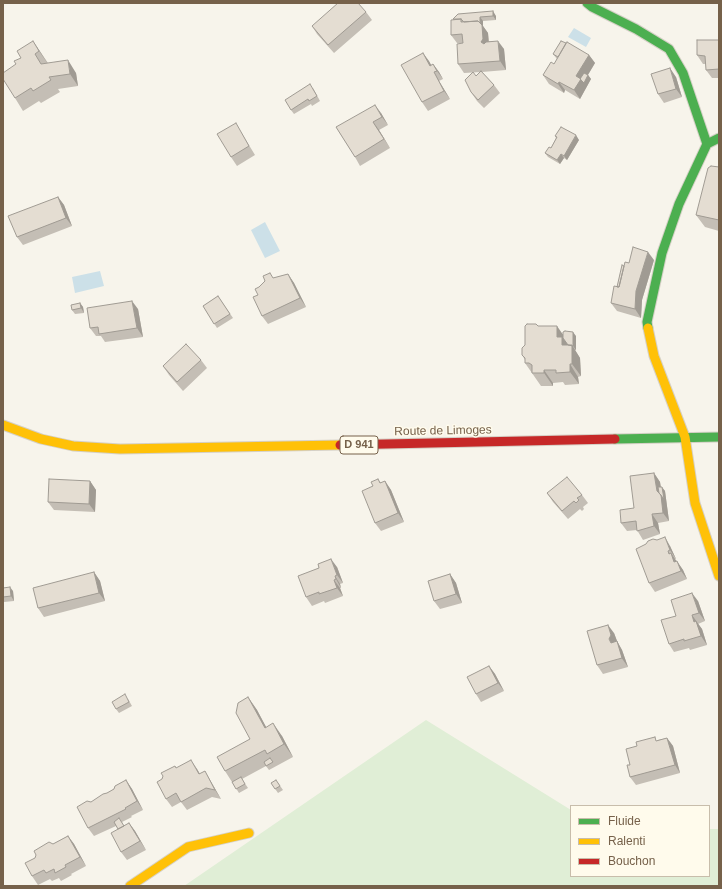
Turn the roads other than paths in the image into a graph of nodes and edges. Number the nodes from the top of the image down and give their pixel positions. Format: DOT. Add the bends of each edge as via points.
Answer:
graph roads {
  1 [pos="587,3"];
  2 [pos="719,138"];
  3 [pos="708,144"];
  4 [pos="3,425"];
  5 [pos="719,436"];
  6 [pos="685,437"];
  7 [pos="719,576"];
  8 [pos="248,833"];
  9 [pos="130,886"];
  1 -- 3 [label="street" via="669,49 683,73"];
  2 -- 3 [label="street"];
  3 -- 6 [label="street" via="679,204 662,253 648,322 654,356"];
  4 -- 6 [label="street, Route de Limoges / D 941" via="41,439 73,446 120,450"];
  5 -- 6 [label="street, Route de Limoges / D 941"];
  6 -- 7 [label="street" via="696,503"];
  8 -- 9 [label="street" via="188,847"];
}
